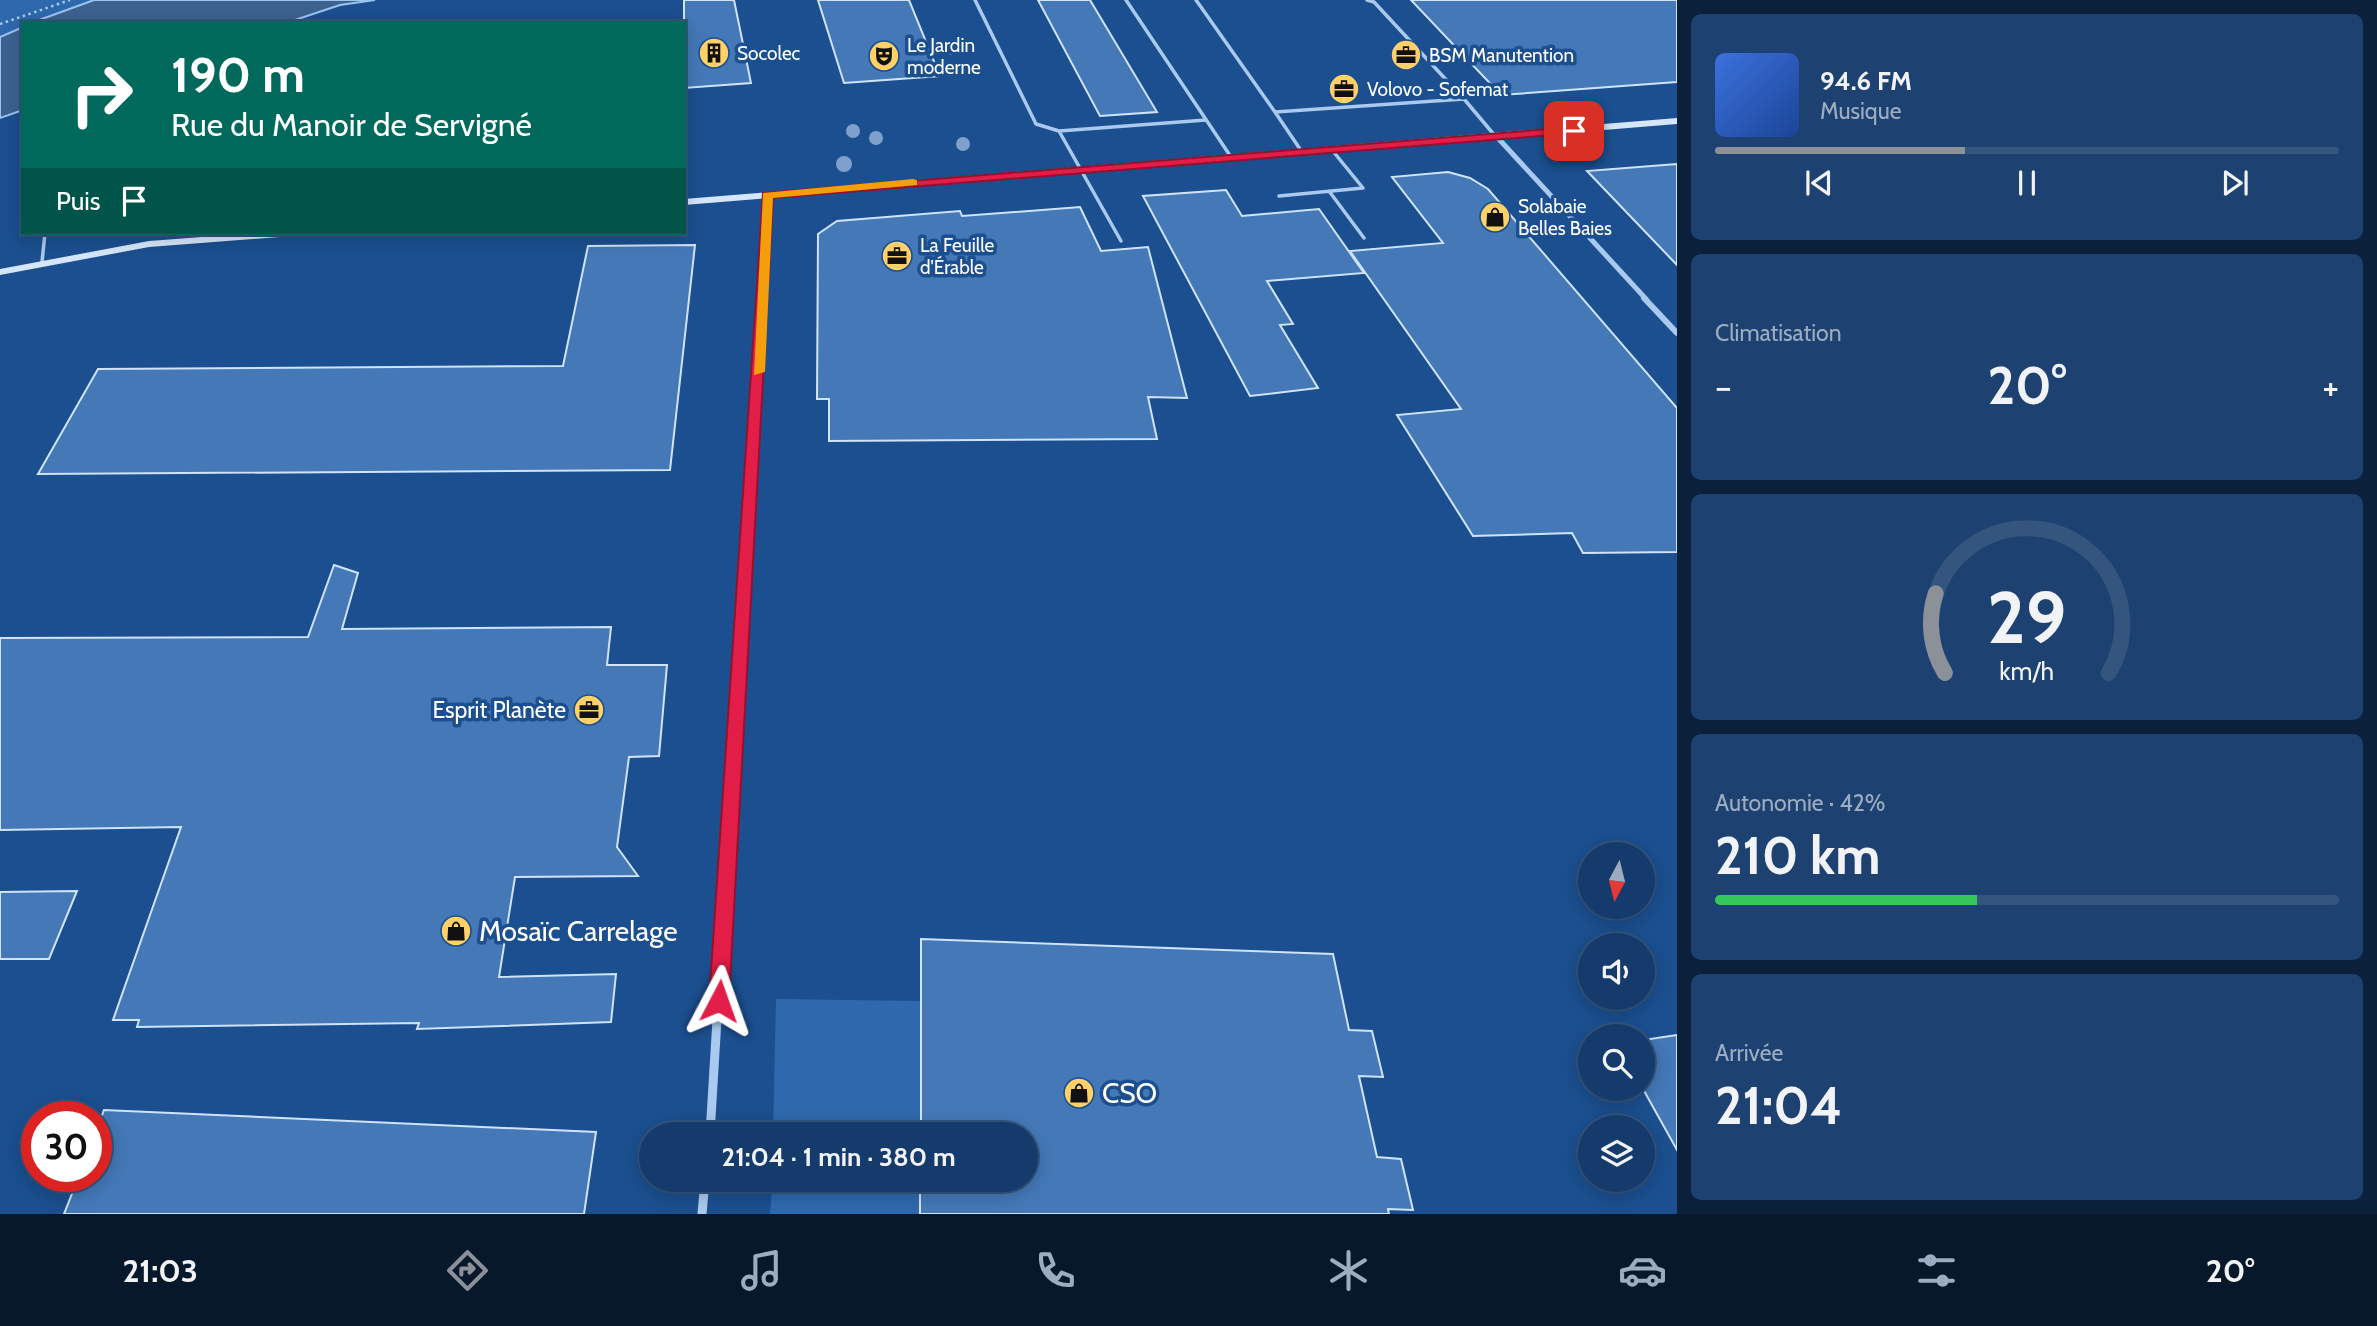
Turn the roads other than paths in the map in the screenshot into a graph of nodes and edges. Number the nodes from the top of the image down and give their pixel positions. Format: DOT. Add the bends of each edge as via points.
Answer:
graph roads {
  1 [pos="975,0"];
  2 [pos="1126,0"];
  3 [pos="1196,0"];
  4 [pos="1367,0"];
  5 [pos="1464,99"];
  6 [pos="1275,112"];
  7 [pos="1206,120"];
  8 [pos="1677,121"];
  9 [pos="1059,131"];
  10 [pos="1497,137"];
  11 [pos="1332,150"];
  12 [pos="1302,152"];
  13 [pos="1231,157"];
  14 [pos="1081,169"];
  15 [pos="1329,191"];
  16 [pos="767,195"];
  17 [pos="1279,196"];
  18 [pos="686,202"];
  19 [pos="45,235"];
  20 [pos="267,235"];
  21 [pos="1364,238"];
  22 [pos="1121,241"];
  23 [pos="42,262"];
  24 [pos="0,272"];
  25 [pos="1677,333"];
  26 [pos="711,1122"];
  27 [pos="704,1192"];
  28 [pos="702,1214"];
  1 -- 9 [label="lane" via="1036,124"];
  2 -- 7 [label="lane"];
  3 -- 6 [label="lane"];
  4 -- 5 [label="lane" via="1374,2"];
  5 -- 6 [label="lane"];
  5 -- 10 [label="lane"];
  6 -- 12 [label="lane"];
  7 -- 9 [label="lane"];
  7 -- 13 [label="lane"];
  8 -- 10 [label="street"];
  9 -- 14 [label="lane"];
  10 -- 11 [label="street"];
  10 -- 25 [label="street"];
  11 -- 12 [label="street"];
  11 -- 15 [label="lane" via="1363,188"];
  12 -- 13 [label="street"];
  13 -- 14 [label="street"];
  14 -- 16 [label="street"];
  14 -- 22 [label="lane"];
  15 -- 17 [label="lane"];
  15 -- 21 [label="lane"];
  16 -- 18 [label="street"];
  16 -- 26 [label="street"];
  19 -- 23 [label="lane"];
  20 -- 23 [label="street" via="149,244"];
  23 -- 24 [label="street"];
  27 -- 28 [label="street"];
}
